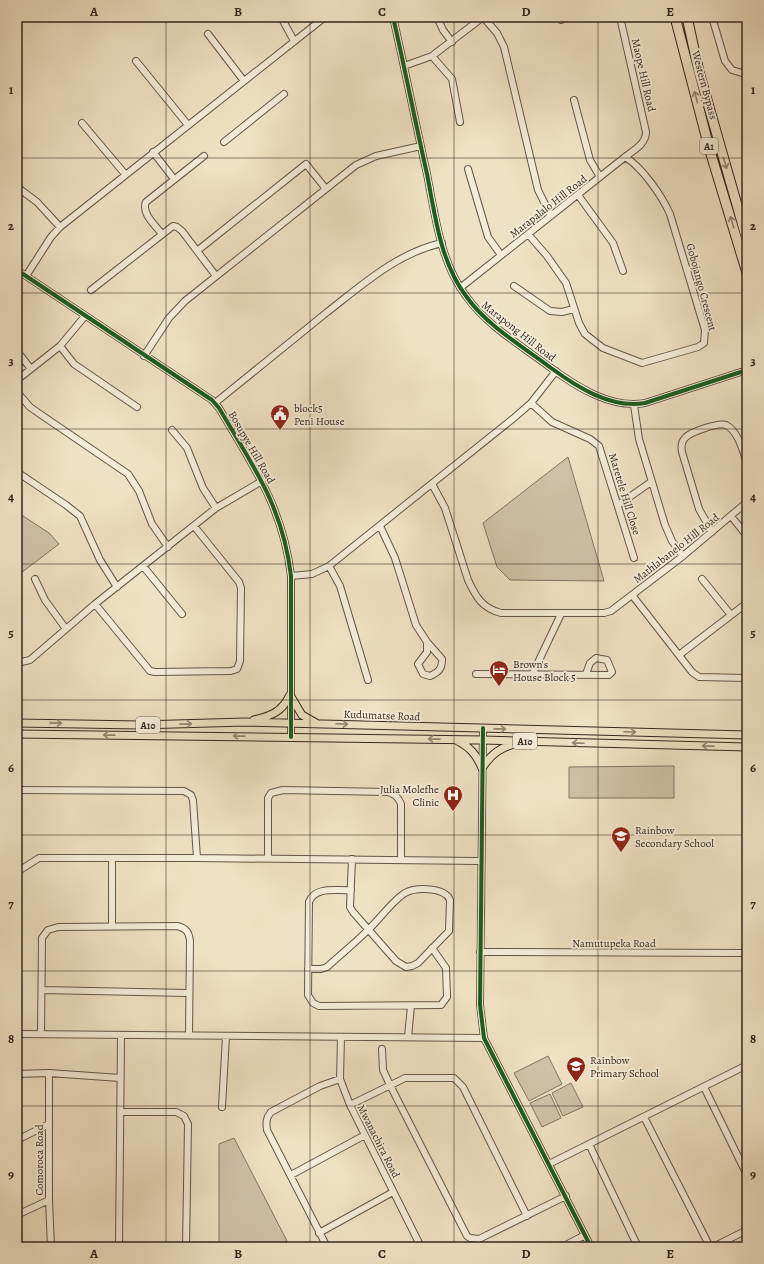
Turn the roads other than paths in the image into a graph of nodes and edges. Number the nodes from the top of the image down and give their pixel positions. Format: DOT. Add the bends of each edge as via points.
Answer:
graph roads {
  1 [pos="281,17"];
  2 [pos="325,17"];
  3 [pos="393,17"];
  4 [pos="437,17"];
  5 [pos="620,17"];
  6 [pos="675,17"];
  7 [pos="687,17"];
  8 [pos="712,17"];
  9 [pos="208,34"];
  10 [pos="294,41"];
  11 [pos="452,42"];
  12 [pos="432,56"];
  13 [pos="136,61"];
  14 [pos="404,66"];
  15 [pos="747,71"];
  16 [pos="244,81"];
  17 [pos="284,94"];
  18 [pos="574,100"];
  19 [pos="460,122"];
  20 [pos="82,123"];
  21 [pos="188,125"];
  22 [pos="646,138"];
  23 [pos="224,142"];
  24 [pos="421,146"];
  25 [pos="153,152"];
  26 [pos="204,156"];
  27 [pos="625,158"];
  28 [pos="468,168"];
  29 [pos="125,174"];
  30 [pos="600,177"];
  31 [pos="174,180"];
  32 [pos="17,187"];
  33 [pos="326,188"];
  34 [pos="578,195"];
  35 [pos="551,216"];
  36 [pos="60,227"];
  37 [pos="162,234"];
  38 [pos="528,234"];
  39 [pos="747,240"];
  40 [pos="442,243"];
  41 [pos="197,251"];
  42 [pos="501,255"];
  43 [pos="17,270"];
  44 [pos="623,271"];
  45 [pos="747,273"];
  46 [pos="26,276"];
  47 [pos="216,276"];
  48 [pos="514,286"];
  49 [pos="460,288"];
  50 [pos="91,290"];
  51 [pos="574,309"];
  52 [pos="85,316"];
  53 [pos="60,346"];
  54 [pos="17,351"];
  55 [pos="144,356"];
  56 [pos="31,369"];
  57 [pos="747,370"];
  58 [pos="556,371"];
  59 [pos="728,377"];
  60 [pos="747,377"];
  61 [pos="17,380"];
  62 [pos="17,392"];
  63 [pos="215,403"];
  64 [pos="531,403"];
  65 [pos="634,405"];
  66 [pos="137,407"];
  67 [pos="172,430"];
  68 [pos="747,463"];
  69 [pos="17,472"];
  70 [pos="262,481"];
  71 [pos="651,482"];
  72 [pos="432,484"];
  73 [pos="747,502"];
  74 [pos="618,505"];
  75 [pos="216,508"];
  76 [pos="731,516"];
  77 [pos="194,526"];
  78 [pos="380,526"];
  79 [pos="712,532"];
  80 [pos="747,536"];
  81 [pos="168,547"];
  82 [pos="683,556"];
  83 [pos="634,558"];
  84 [pos="143,566"];
  85 [pos="330,566"];
  86 [pos="291,576"];
  87 [pos="702,579"];
  88 [pos="35,580"];
  89 [pos="117,587"];
  90 [pos="632,595"];
  91 [pos="747,603"];
  92 [pos="95,604"];
  93 [pos="182,614"];
  94 [pos="560,614"];
  95 [pos="731,615"];
  96 [pos="66,629"];
  97 [pos="427,642"];
  98 [pos="680,655"];
  99 [pos="17,663"];
  100 [pos="533,673"];
  101 [pos="476,674"];
  102 [pos="586,674"];
  103 [pos="747,678"];
  104 [pos="368,680"];
  105 [pos="290,695"];
  106 [pos="245,722"];
  107 [pos="17,723"];
  108 [pos="291,724"];
  109 [pos="317,724"];
  110 [pos="483,728"];
  111 [pos="17,734"];
  112 [pos="747,735"];
  113 [pos="291,737"];
  114 [pos="454,739"];
  115 [pos="483,740"];
  116 [pos="529,741"];
  117 [pos="747,747"];
  118 [pos="482,768"];
  119 [pos="17,790"];
  120 [pos="197,858"];
  121 [pos="268,858"];
  122 [pos="112,859"];
  123 [pos="352,860"];
  124 [pos="401,860"];
  125 [pos="480,861"];
  126 [pos="17,872"];
  127 [pos="351,890"];
  128 [pos="112,926"];
  129 [pos="368,930"];
  130 [pos="432,948"];
  131 [pos="480,952"];
  132 [pos="747,953"];
  133 [pos="308,968"];
  134 [pos="42,990"];
  135 [pos="188,993"];
  136 [pos="411,1006"];
  137 [pos="17,1034"];
  138 [pos="41,1034"];
  139 [pos="121,1035"];
  140 [pos="188,1035"];
  141 [pos="226,1036"];
  142 [pos="341,1037"];
  143 [pos="408,1037"];
  144 [pos="484,1038"];
  145 [pos="382,1049"];
  146 [pos="747,1065"];
  147 [pos="49,1073"];
  148 [pos="17,1074"];
  149 [pos="120,1078"];
  150 [pos="340,1079"];
  151 [pos="390,1085"];
  152 [pos="704,1087"];
  153 [pos="222,1106"];
  154 [pos="350,1106"];
  155 [pos="120,1112"];
  156 [pos="644,1116"];
  157 [pos="49,1124"];
  158 [pos="365,1135"];
  159 [pos="17,1140"];
  160 [pos="589,1144"];
  161 [pos="549,1164"];
  162 [pos="290,1175"];
  163 [pos="747,1175"];
  164 [pos="393,1192"];
  165 [pos="566,1196"];
  166 [pos="49,1200"];
  167 [pos="17,1215"];
  168 [pos="527,1216"];
  169 [pos="747,1230"];
  170 [pos="320,1233"];
  171 [pos="585,1235"];
  172 [pos="51,1247"];
  173 [pos="118,1247"];
  174 [pos="186,1247"];
  175 [pos="327,1247"];
  176 [pos="421,1247"];
  177 [pos="562,1247"];
  178 [pos="591,1247"];
  179 [pos="638,1247"];
  180 [pos="711,1247"];
  1 -- 10 [label="street"];
  2 -- 10 [label="street"];
  3 -- 14 [label="street, Marapong Hill Road"];
  4 -- 11 [label="street"];
  5 -- 22 [label="street, Maope Hill Road"];
  45 -- 6 [label="highway, Western Bypass / A1, one-way" via="710,151"];
  7 -- 39 [label="highway, Western Bypass / A1, one-way"];
  8 -- 15 [label="street" via="725,61 732,70 742,73"];
  9 -- 16 [label="street"];
  10 -- 16 [label="street"];
  11 -- 12 [label="street"];
  11 -- 35 [label="street" via="483,17 501,39 538,190"];
  12 -- 14 [label="street"];
  12 -- 19 [label="street" via="452,79"];
  13 -- 21 [label="street"];
  14 -- 24 [label="street, Marapong Hill Road"];
  16 -- 21 [label="street"];
  17 -- 23 [label="street"];
  18 -- 30 [label="street" via="590,160"];
  20 -- 29 [label="street"];
  21 -- 25 [label="street"];
  22 -- 27 [label="street, Marapalalo Hill Road"];
  24 -- 33 [label="street" via="366,160"];
  24 -- 40 [label="street, Marapong Hill Road"];
  25 -- 29 [label="street"];
  25 -- 31 [label="street"];
  26 -- 31 [label="street"];
  27 -- 30 [label="street, Marapalalo Hill Road"];
  27 -- 51 [label="street, Gobojango Crescent" via="637,168 670,214 706,337 704,343 642,363 592,341 582,328"];
  28 -- 42 [label="street" via="488,237"];
  29 -- 36 [label="street"];
  30 -- 34 [label="street, Marapalalo Hill Road"];
  31 -- 37 [label="street" via="144,206"];
  32 -- 36 [label="street" via="42,206"];
  33 -- 41 [label="street" via="306,164"];
  33 -- 47 [label="street"];
  34 -- 35 [label="street, Marapalalo Hill Road"];
  34 -- 44 [label="street" via="613,243"];
  35 -- 38 [label="street, Marapalalo Hill Road"];
  36 -- 46 [label="street"];
  37 -- 41 [label="street" via="170,228 177,227"];
  37 -- 50 [label="street"];
  38 -- 42 [label="street, Marapalalo Hill Road"];
  38 -- 51 [label="street" via="566,283"];
  40 -- 49 [label="street, Marapong Hill Road"];
  40 -- 63 [label="street" via="417,250 395,262 343,300"];
  41 -- 47 [label="street"];
  42 -- 49 [label="street, Marapalalo Hill Road"];
  43 -- 46 [label="street, Bosupye Hill Road"];
  46 -- 52 [label="street, Bosupye Hill Road"];
  47 -- 55 [label="street" via="176,309"];
  48 -- 51 [label="street" via="550,311"];
  49 -- 58 [label="street, Marapong Hill Road" via="489,321"];
  52 -- 53 [label="street"];
  52 -- 55 [label="street, Bosupye Hill Road"];
  53 -- 56 [label="street"];
  53 -- 66 [label="street" via="74,364"];
  54 -- 56 [label="street"];
  55 -- 63 [label="street, Bosupye Hill Road"];
  56 -- 61 [label="street"];
  57 -- 59 [label="street, Marapong Hill Road"];
  58 -- 64 [label="street"];
  58 -- 65 [label="street, Marapong Hill Road" via="590,392"];
  59 -- 60 [label="street"];
  59 -- 65 [label="street, Marapong Hill Road"];
  62 -- 81 [label="street" via="30,407 128,474 139,490 152,524"];
  63 -- 70 [label="street, Bosupye Hill Road"];
  64 -- 72 [label="street"];
  64 -- 74 [label="street, Maretele Hill Close" via="552,422 596,443 602,453"];
  65 -- 71 [label="street" via="638,439"];
  67 -- 75 [label="street" via="187,448 203,488"];
  68 -- 79 [label="street" via="741,444 726,425 721,424 690,434 684,439 681,445 682,452 699,509"];
  69 -- 89 [label="street" via="80,516 100,560"];
  70 -- 75 [label="street"];
  70 -- 86 [label="street, Bosupye Hill Road" via="280,522"];
  71 -- 74 [label="street"];
  71 -- 82 [label="street" via="668,534"];
  72 -- 78 [label="street"];
  72 -- 94 [label="street, Mathlabanelo Hill Road" via="445,508 468,580 481,602 490,610 501,613"];
  73 -- 76 [label="street, Mathlabanelo Hill Road"];
  74 -- 83 [label="street, Maretele Hill Close"];
  75 -- 77 [label="street"];
  76 -- 79 [label="street, Mathlabanelo Hill Road"];
  76 -- 80 [label="street"];
  77 -- 81 [label="street"];
  77 -- 92 [label="street" via="236,577 241,588 240,661 237,669 150,671"];
  78 -- 85 [label="street"];
  78 -- 97 [label="street" via="395,558 416,625"];
  79 -- 82 [label="street, Mathlabanelo Hill Road"];
  81 -- 84 [label="street"];
  82 -- 90 [label="street, Mathlabanelo Hill Road"];
  84 -- 89 [label="street"];
  84 -- 93 [label="street"];
  85 -- 86 [label="street" via="312,574"];
  85 -- 104 [label="street" via="340,586"];
  86 -- 105 [label="street, Bosupye Hill Road"];
  87 -- 95 [label="street"];
  88 -- 96 [label="street" via="45,600"];
  89 -- 92 [label="street"];
  90 -- 94 [label="street, Mathlabanelo Hill Road" via="604,613"];
  90 -- 98 [label="street"];
  91 -- 95 [label="street"];
  92 -- 96 [label="street"];
  94 -- 100 [label="street"];
  95 -- 98 [label="street"];
  96 -- 99 [label="street" via="30,660"];
  97 -- 97 [label="street" via="442,659 442,667 430,676 423,674 418,664 427,652"];
  98 -- 103 [label="street" via="692,672 699,677"];
  100 -- 101 [label="street"];
  100 -- 102 [label="street"];
  105 -- 106 [label="main road" via="276,713"];
  105 -- 108 [label="street, Bosupye Hill Road"];
  105 -- 109 [label="main road" via="302,715"];
  107 -- 106 [label="main road, Kudumatse Road / A10, one-way" via="140,725"];
  106 -- 108 [label="main road, Kudumatse Road / A10"];
  108 -- 109 [label="main road, Kudumatse Road / A10"];
  108 -- 113 [label="street, Bosupye Hill Road"];
  109 -- 110 [label="main road, Kudumatse Road / A10, one-way"];
  110 -- 112 [label="main road, Kudumatse Road / A10, one-way"];
  110 -- 115 [label="street"];
  113 -- 111 [label="main road, Kudumatse Road / A10, one-way"];
  114 -- 113 [label="main road, Kudumatse Road / A10, one-way"];
  114 -- 115 [label="main road, Kudumatse Road / A10"];
  114 -- 118 [label="main road" via="473,751"];
  115 -- 116 [label="main road, Kudumatse Road / A10"];
  115 -- 118 [label="street"];
  117 -- 116 [label="main road, Kudumatse Road / A10, one-way"];
  116 -- 118 [label="main road" via="507,745 497,750"];
  118 -- 125 [label="street"];
  119 -- 120 [label="street" via="184,791 191,795 193,800"];
  120 -- 121 [label="street"];
  120 -- 122 [label="street"];
  121 -- 123 [label="street"];
  121 -- 124 [label="street" via="268,798 271,793 283,790 393,793 401,804"];
  122 -- 126 [label="street" via="39,858"];
  122 -- 128 [label="street"];
  123 -- 124 [label="street"];
  123 -- 127 [label="street"];
  124 -- 125 [label="street"];
  125 -- 131 [label="street"];
  127 -- 129 [label="street" via="350,907"];
  127 -- 133 [label="street" via="318,891 311,897"];
  128 -- 134 [label="street" via="58,926 45,932 42,938"];
  128 -- 135 [label="street" via="177,926 186,930 190,941"];
  129 -- 130 [label="street" via="406,967 418,963"];
  129 -- 130 [label="street" via="407,892 440,891 450,900 450,926 446,935"];
  129 -- 133 [label="street" via="327,967"];
  130 -- 136 [label="street" via="446,968 447,997 441,1005"];
  131 -- 132 [label="street, Namutupeka Road"];
  131 -- 144 [label="street" via="480,1005"];
  133 -- 136 [label="street" via="308,995 313,1003 319,1006"];
  134 -- 135 [label="street"];
  134 -- 138 [label="street"];
  135 -- 140 [label="street"];
  136 -- 143 [label="street"];
  137 -- 138 [label="street"];
  138 -- 139 [label="street"];
  139 -- 140 [label="street"];
  139 -- 149 [label="street"];
  140 -- 141 [label="street"];
  141 -- 142 [label="street"];
  141 -- 153 [label="street"];
  142 -- 143 [label="street"];
  142 -- 150 [label="street, Mwanachira Road"];
  143 -- 144 [label="street"];
  144 -- 161 [label="street"];
  145 -- 151 [label="street" via="383,1070"];
  146 -- 152 [label="street"];
  147 -- 148 [label="street"];
  147 -- 149 [label="street"];
  147 -- 157 [label="street, Comoroca Road"];
  149 -- 155 [label="street"];
  150 -- 154 [label="street, Mwanachira Road"];
  150 -- 162 [label="street" via="320,1086 268,1116 267,1130"];
  151 -- 154 [label="street"];
  151 -- 168 [label="street" via="410,1078 449,1077 459,1082"];
  151 -- 168 [label="street" via="467,1236 479,1239"];
  152 -- 156 [label="street"];
  152 -- 163 [label="street"];
  154 -- 158 [label="street, Mwanachira Road"];
  155 -- 173 [label="street"];
  155 -- 174 [label="street" via="176,1112 186,1119"];
  156 -- 160 [label="street"];
  156 -- 180 [label="street"];
  157 -- 159 [label="street"];
  157 -- 166 [label="street, Comoroca Road"];
  158 -- 162 [label="street"];
  158 -- 164 [label="street, Mwanachira Road"];
  160 -- 161 [label="street"];
  160 -- 179 [label="street"];
  161 -- 165 [label="street"];
  162 -- 170 [label="street"];
  164 -- 170 [label="street"];
  164 -- 176 [label="street, Mwanachira Road"];
  165 -- 168 [label="street"];
  165 -- 171 [label="street"];
  166 -- 167 [label="street"];
  166 -- 172 [label="street, Comoroca Road"];
  169 -- 180 [label="street"];
  170 -- 175 [label="street"];
  171 -- 177 [label="street"];
  171 -- 178 [label="street"];
}
